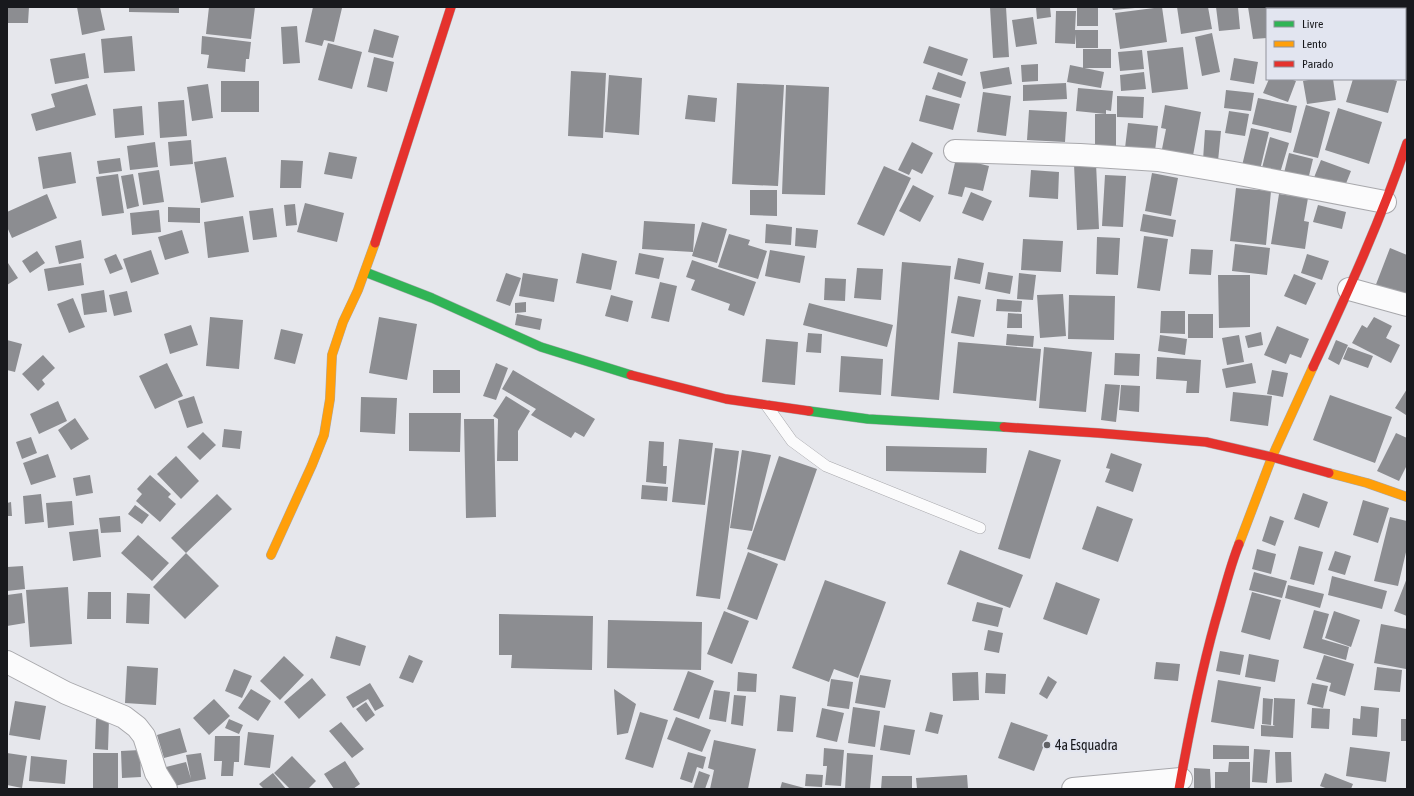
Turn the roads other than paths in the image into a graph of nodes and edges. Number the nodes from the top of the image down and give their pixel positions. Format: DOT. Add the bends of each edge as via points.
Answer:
graph roads {
  1 [pos="451,7"];
  2 [pos="1407,143"];
  3 [pos="955,151"];
  4 [pos="1402,174"];
  5 [pos="1385,202"];
  6 [pos="364,272"];
  7 [pos="1349,289"];
  8 [pos="1407,305"];
  9 [pos="766,405"];
  10 [pos="1272,457"];
  11 [pos="1407,497"];
  12 [pos="980,528"];
  13 [pos="271,555"];
  14 [pos="7,662"];
  15 [pos="1180,784"];
  16 [pos="166,789"];
  17 [pos="1073,789"];
  1 -- 6 [label="street"];
  2 -- 4 [label="street"];
  3 -- 5 [label="street" via="1158,160"];
  4 -- 5 [label="street"];
  5 -- 7 [label="street"];
  6 -- 9 [label="street" via="432,298 541,347 643,379 726,399"];
  6 -- 13 [label="street" via="332,355 330,399 324,435"];
  7 -- 8 [label="street"];
  7 -- 10 [label="street"];
  9 -- 10 [label="street" via="868,420 1206,442"];
  9 -- 12 [label="lane" via="792,441 826,466"];
  10 -- 11 [label="street"];
  10 -- 15 [label="street" via="1231,566 1188,737"];
  14 -- 16 [label="street" via="66,693 124,717 137,727 144,736 156,774"];
  15 -- 17 [label="street"];
}
